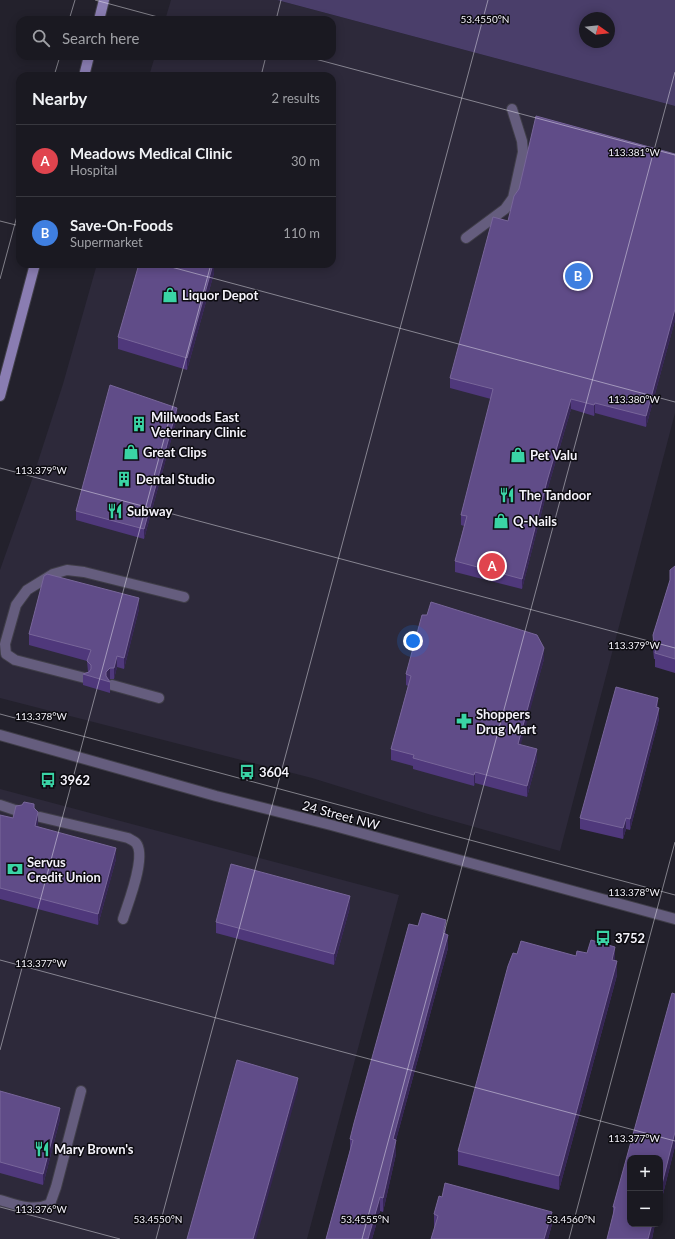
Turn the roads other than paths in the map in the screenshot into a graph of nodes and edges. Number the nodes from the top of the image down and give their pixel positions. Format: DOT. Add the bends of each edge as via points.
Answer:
graph roads {
  1 [pos="104,0"];
  2 [pos="100,16"];
  3 [pos="88,60"];
  4 [pos="85,72"];
  5 [pos="512,109"];
  6 [pos="466,238"];
  7 [pos="34,268"];
  8 [pos="0,396"];
  9 [pos="184,597"];
  10 [pos="85,678"];
  11 [pos="112,685"];
  12 [pos="159,698"];
  13 [pos="0,735"];
  14 [pos="0,805"];
  15 [pos="18,811"];
  16 [pos="40,817"];
  17 [pos="124,919"];
  18 [pos="675,919"];
  19 [pos="81,1092"];
  20 [pos="0,1200"];
  1 -- 2 [label="main road"];
  3 -- 4 [label="main road"];
  5 -- 6 [label="street" via="523,152 513,198 505,209"];
  7 -- 8 [label="main road"];
  9 -- 10 [label="street" via="67,570 53,574 27,590 16,605 7,633 6,654 15,660"];
  11 -- 12 [label="street"];
  13 -- 18 [label="street, 24 Street NW" via="216,796"];
  14 -- 15 [label="street"];
  16 -- 17 [label="street" via="136,842 140,851 139,865"];
  19 -- 20 [label="street" via="50,1204 41,1208 29,1208"];
}
